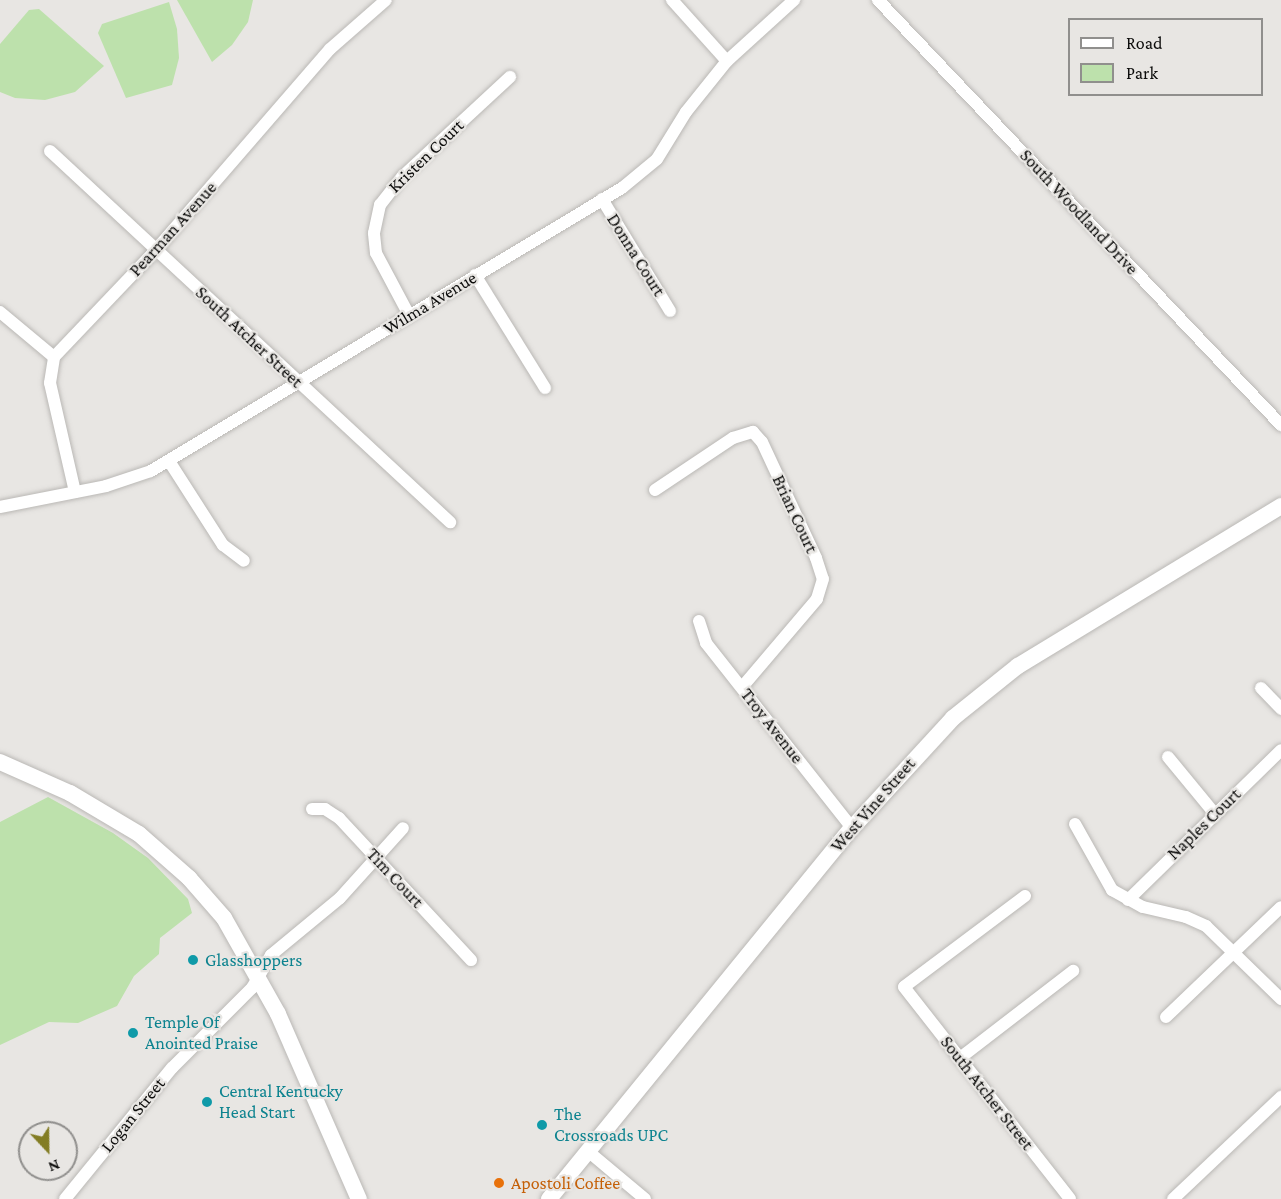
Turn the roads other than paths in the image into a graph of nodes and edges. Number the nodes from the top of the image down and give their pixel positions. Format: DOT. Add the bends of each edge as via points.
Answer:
graph roads {
  1 [pos="386,0"];
  2 [pos="672,0"];
  3 [pos="794,0"];
  4 [pos="878,0"];
  5 [pos="727,61"];
  6 [pos="510,77"];
  7 [pos="50,151"];
  8 [pos="602,200"];
  9 [pos="155,251"];
  10 [pos="475,275"];
  11 [pos="670,310"];
  12 [pos="0,312"];
  13 [pos="409,315"];
  14 [pos="54,357"];
  15 [pos="299,382"];
  16 [pos="545,388"];
  17 [pos="1281,425"];
  18 [pos="169,461"];
  19 [pos="655,490"];
  20 [pos="75,492"];
  21 [pos="1281,506"];
  22 [pos="0,507"];
  23 [pos="450,522"];
  24 [pos="244,561"];
  25 [pos="699,621"];
  26 [pos="742,687"];
  27 [pos="1262,688"];
  28 [pos="1281,709"];
  29 [pos="1281,750"];
  30 [pos="1168,757"];
  31 [pos="0,762"];
  32 [pos="312,809"];
  33 [pos="1215,814"];
  34 [pos="1075,824"];
  35 [pos="403,828"];
  36 [pos="852,828"];
  37 [pos="377,858"];
  38 [pos="1024,896"];
  39 [pos="1128,900"];
  40 [pos="1281,907"];
  41 [pos="1234,952"];
  42 [pos="471,960"];
  43 [pos="1073,971"];
  44 [pos="259,975"];
  45 [pos="1281,999"];
  46 [pos="1166,1017"];
  47 [pos="960,1059"];
  48 [pos="1281,1097"];
  49 [pos="588,1152"];
  50 [pos="65,1199"];
  51 [pos="359,1199"];
  52 [pos="549,1199"];
  53 [pos="645,1199"];
  54 [pos="1070,1199"];
  55 [pos="1173,1199"];
  1 -- 9 [label="street, Pearman Avenue" via="330,50"];
  2 -- 5 [label="street"];
  3 -- 5 [label="street, Wilma Avenue"];
  4 -- 17 [label="street, South Woodland Drive"];
  5 -- 8 [label="street, Wilma Avenue" via="686,112 657,159"];
  6 -- 13 [label="street, Kristen Court" via="403,176 380,205 374,233 376,253"];
  7 -- 9 [label="street, South Atcher Street"];
  8 -- 10 [label="street, Wilma Avenue"];
  8 -- 11 [label="street, Donna Court"];
  9 -- 14 [label="street, Pearman Avenue"];
  9 -- 15 [label="street, South Atcher Street"];
  10 -- 13 [label="street, Wilma Avenue"];
  10 -- 16 [label="street"];
  12 -- 14 [label="street"];
  13 -- 15 [label="street, Wilma Avenue"];
  14 -- 20 [label="street" via="50,383"];
  15 -- 18 [label="street, Wilma Avenue"];
  15 -- 23 [label="street, South Atcher Street"];
  18 -- 20 [label="street, Wilma Avenue" via="122,482"];
  18 -- 24 [label="street" via="223,545"];
  19 -- 26 [label="street, Brian Court" via="733,438 753,432 762,442 816,558 823,579 817,599"];
  20 -- 22 [label="street, Wilma Avenue"];
  21 -- 36 [label="main road, West Vine Street" via="1074,630 990,687 934,736"];
  25 -- 26 [label="street, Troy Avenue" via="706,643"];
  26 -- 36 [label="street, Troy Avenue"];
  27 -- 28 [label="street"];
  29 -- 33 [label="street, Naples Court"];
  30 -- 33 [label="street"];
  31 -- 44 [label="main road" via="94,805 170,859 224,918"];
  32 -- 37 [label="street, Tim Court" via="332,812"];
  33 -- 39 [label="street, Naples Court"];
  34 -- 39 [label="street" via="1112,890"];
  35 -- 37 [label="street, Logan Street"];
  36 -- 49 [label="main road, West Vine Street"];
  37 -- 42 [label="street, Tim Court"];
  37 -- 44 [label="street, Logan Street" via="340,898 271,955"];
  38 -- 47 [label="street, South Atcher Street" via="904,987"];
  39 -- 41 [label="street" via="1206,926"];
  40 -- 41 [label="street"];
  41 -- 45 [label="street"];
  41 -- 46 [label="street"];
  43 -- 47 [label="street"];
  44 -- 50 [label="street, Logan Street" via="252,988 150,1092"];
  44 -- 51 [label="main road"];
  47 -- 54 [label="street, South Atcher Street"];
  48 -- 55 [label="street"];
  49 -- 52 [label="main road, West Vine Street"];
  49 -- 53 [label="street"];
}
